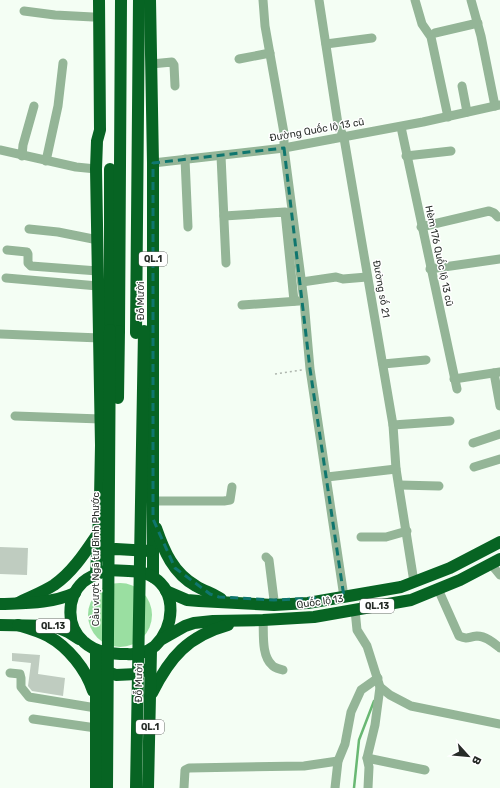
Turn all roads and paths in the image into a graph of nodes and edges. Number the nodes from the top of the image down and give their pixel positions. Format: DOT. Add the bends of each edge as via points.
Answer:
graph roads {
  1 [pos="93,0"];
  2 [pos="99,0"];
  3 [pos="121,0"];
  4 [pos="263,0"];
  5 [pos="319,0"];
  6 [pos="415,0"];
  7 [pos="471,0"];
  8 [pos="146,4"];
  9 [pos="24,11"];
  10 [pos="93,17"];
  11 [pos="478,23"];
  12 [pos="435,33"];
  13 [pos="372,38"];
  14 [pos="326,44"];
  15 [pos="270,53"];
  16 [pos="239,59"];
  17 [pos="63,63"];
  18 [pos="151,64"];
  19 [pos="175,86"];
  20 [pos="462,86"];
  21 [pos="498,105"];
  22 [pos="34,106"];
  23 [pos="467,112"];
  24 [pos="448,117"];
  25 [pos="401,127"];
  26 [pos="344,138"];
  27 [pos="97,141"];
  28 [pos="284,148"];
  29 [pos="450,151"];
  30 [pos="0,152"];
  31 [pos="22,156"];
  32 [pos="221,156"];
  33 [pos="406,156"];
  34 [pos="185,159"];
  35 [pos="46,161"];
  36 [pos="144,163"];
  37 [pos="115,168"];
  38 [pos="96,169"];
  39 [pos="224,216"];
  40 [pos="498,218"];
  41 [pos="188,227"];
  42 [pos="421,227"];
  43 [pos="29,229"];
  44 [pos="98,240"];
  45 [pos="7,250"];
  46 [pos="500,259"];
  47 [pos="226,263"];
  48 [pos="430,269"];
  49 [pos="98,271"];
  50 [pos="368,277"];
  51 [pos="6,278"];
  52 [pos="302,282"];
  53 [pos="98,286"];
  54 [pos="294,301"];
  55 [pos="304,301"];
  56 [pos="242,305"];
  57 [pos="114,331"];
  58 [pos="140,332"];
  59 [pos="0,334"];
  60 [pos="100,338"];
  61 [pos="426,360"];
  62 [pos="383,364"];
  63 [pos="310,369"];
  64 [pos="497,373"];
  65 [pos="275,374"];
  66 [pos="454,379"];
  67 [pos="457,389"];
  68 [pos="500,406"];
  69 [pos="15,416"];
  70 [pos="101,419"];
  71 [pos="450,421"];
  72 [pos="393,424"];
  73 [pos="500,434"];
  74 [pos="473,443"];
  75 [pos="500,459"];
  76 [pos="474,468"];
  77 [pos="396,469"];
  78 [pos="327,477"];
  79 [pos="399,486"];
  80 [pos="439,486"];
  81 [pos="232,487"];
  82 [pos="153,500"];
  83 [pos="153,519"];
  84 [pos="407,531"];
  85 [pos="99,532"];
  86 [pos="361,537"];
  87 [pos="500,542"];
  88 [pos="152,552"];
  89 [pos="266,557"];
  90 [pos="97,558"];
  91 [pos="495,562"];
  92 [pos="96,574"];
  93 [pos="500,575"];
  94 [pos="153,577"];
  95 [pos="414,582"];
  96 [pos="438,589"];
  97 [pos="166,591"];
  98 [pos="75,592"];
  99 [pos="341,597"];
  100 [pos="219,600"];
  101 [pos="274,600"];
  102 [pos="18,603"];
  103 [pos="0,604"];
  104 [pos="355,610"];
  105 [pos="262,620"];
  106 [pos="246,621"];
  107 [pos="0,625"];
  108 [pos="18,625"];
  109 [pos="162,639"];
  110 [pos="83,642"];
  111 [pos="500,648"];
  112 [pos="96,650"];
  113 [pos="151,650"];
  114 [pos="151,666"];
  115 [pos="96,668"];
  116 [pos="284,670"];
  117 [pos="10,673"];
  118 [pos="379,682"];
  119 [pos="151,696"];
  120 [pos="96,704"];
  121 [pos="33,719"];
  122 [pos="500,724"];
  123 [pos="96,728"];
  124 [pos="367,758"];
  125 [pos="338,761"];
  126 [pos="425,770"];
  127 [pos="96,788"];
  128 [pos="106,788"];
  129 [pos="113,788"];
  130 [pos="130,788"];
  131 [pos="136,788"];
  132 [pos="148,788"];
  133 [pos="184,788"];
  134 [pos="335,788"];
  135 [pos="368,788"];
  1 -- 10 [label="highway"];
  2 -- 27 [label="highway" via="100,130"];
  3 -- 37 [label="highway"];
  4 -- 15 [label="street"];
  5 -- 14 [label="street, Đường số 21"];
  6 -- 24 [label="street" via="422,24 431,37"];
  7 -- 11 [label="street"];
  8 -- 18 [label="highway, Đỗ Mười / QL.1" via="151,35"];
  8 -- 36 [label="highway, Đỗ Mười / QL.1"];
  9 -- 10 [label="street"];
  10 -- 27 [label="highway" via="93,130"];
  11 -- 12 [label="street"];
  11 -- 21 [label="street"];
  13 -- 14 [label="street"];
  14 -- 26 [label="street, Đường số 21" via="338,124"];
  15 -- 16 [label="street"];
  15 -- 28 [label="street"];
  17 -- 35 [label="street" via="58,106"];
  18 -- 19 [label="street" via="172,62"];
  18 -- 36 [label="highway, Đỗ Mười / QL.1"];
  20 -- 23 [label="street"];
  21 -- 23 [label="street, Đường Quốc lộ 13 cũ"];
  22 -- 31 [label="street"];
  23 -- 24 [label="street, Đường Quốc lộ 13 cũ"];
  24 -- 25 [label="street, Đường Quốc lộ 13 cũ"];
  25 -- 26 [label="street, Đường Quốc lộ 13 cũ"];
  25 -- 33 [label="street, Hèm 176 Quốc lộ 13 cũ"];
  26 -- 28 [label="street, Đường Quốc lộ 13 cũ"];
  26 -- 50 [label="street, Đường số 21"];
  27 -- 38 [label="highway"];
  28 -- 32 [label="street, Đường Quốc lộ 13 cũ"];
  28 -- 52 [label="street"];
  29 -- 33 [label="street"];
  30 -- 31 [label="street"];
  31 -- 35 [label="street"];
  32 -- 34 [label="street, Đường Quốc lộ 13 cũ"];
  32 -- 39 [label="street"];
  33 -- 42 [label="street, Hèm 176 Quốc lộ 13 cũ"];
  34 -- 36 [label="street, Đường Quốc lộ 13 cũ"];
  34 -- 41 [label="street"];
  35 -- 38 [label="street"];
  36 -- 58 [label="highway, Đỗ Mười / QL.1"];
  36 -- 82 [label="highway, Đỗ Mười / QL.1"];
  37 -- 38 [label="highway"];
  37 -- 57 [label="highway"];
  38 -- 44 [label="highway"];
  39 -- 47 [label="street"];
  39 -- 54 [label="street" via="285,212"];
  40 -- 42 [label="street" via="489,211"];
  42 -- 48 [label="street, Hèm 176 Quốc lộ 13 cũ"];
  43 -- 44 [label="street"];
  44 -- 49 [label="highway"];
  45 -- 49 [label="street" via="27,252 28,263 31,266"];
  46 -- 48 [label="street"];
  48 -- 66 [label="street, Hèm 176 Quốc lộ 13 cũ"];
  49 -- 53 [label="highway"];
  50 -- 52 [label="street" via="336,277"];
  50 -- 62 [label="street, Đường số 21"];
  51 -- 53 [label="street"];
  52 -- 55 [label="street"];
  53 -- 60 [label="highway"];
  54 -- 55 [label="street"];
  54 -- 56 [label="street"];
  55 -- 63 [label="street"];
  57 -- 128 [label="highway, Cầu vượt Ngã tư Bình Phước, bridge"];
  57 -- 129 [label="highway, Cầu vượt Ngã tư Bình Phước, bridge"];
  58 -- 130 [label="highway, QL.1"];
  58 -- 131 [label="highway, QL.1, bridge"];
  59 -- 60 [label="street"];
  60 -- 70 [label="highway"];
  61 -- 62 [label="street"];
  62 -- 72 [label="street, Đường số 21"];
  63 -- 65 [label="path"];
  63 -- 78 [label="street"];
  64 -- 66 [label="street"];
  64 -- 68 [label="street"];
  66 -- 67 [label="street, Hèm 176 Quốc lộ 13 cũ"];
  69 -- 70 [label="street"];
  70 -- 85 [label="highway"];
  71 -- 72 [label="street"];
  72 -- 77 [label="street, Đường số 21"];
  73 -- 74 [label="street"];
  75 -- 76 [label="street"];
  77 -- 78 [label="street"];
  77 -- 79 [label="street, Đường số 21"];
  78 -- 99 [label="street"];
  79 -- 80 [label="street"];
  79 -- 84 [label="street, Đường số 21"];
  81 -- 82 [label="street" via="230,500 224,501"];
  82 -- 83 [label="highway, Đỗ Mười / QL.1"];
  83 -- 88 [label="highway, Đỗ Mười / QL.1"];
  83 -- 100 [label="highway" via="165,552 175,568 194,585"];
  84 -- 86 [label="street" via="386,537"];
  84 -- 95 [label="street, Đường số 21"];
  85 -- 90 [label="highway"];
  85 -- 102 [label="highway" via="78,562 60,580 48,589"];
  87 -- 95 [label="highway, Quốc lộ 13 / QL.13" via="450,568"];
  88 -- 90 [label="highway" via="116,549 108,550"];
  88 -- 94 [label="highway, Đỗ Mười / QL.1"];
  89 -- 101 [label="street" via="269,560"];
  90 -- 92 [label="highway"];
  91 -- 93 [label="street"];
  91 -- 96 [label="highway, Quốc lộ 13 / QL.13"];
  92 -- 94 [label="highway" via="108,570"];
  92 -- 98 [label="highway"];
  94 -- 97 [label="highway, QL.13"];
  95 -- 99 [label="highway, Quốc lộ 13 / QL.13" via="401,587"];
  96 -- 104 [label="highway, Quốc lộ 13 / QL.13" via="411,600"];
  96 -- 111 [label="street" via="459,636 467,639 478,636 490,640"];
  97 -- 100 [label="highway, Quốc lộ 13 / QL.13" via="188,600"];
  97 -- 109 [label="highway, QL.13" via="171,606 171,617"];
  98 -- 102 [label="highway" via="55,600"];
  98 -- 110 [label="highway, QL.13" via="70,617"];
  99 -- 100 [label="highway, Quốc lộ 13 / QL.13" via="308,603 274,605"];
  99 -- 101 [label="highway, Quốc lộ 13 / QL.13"];
  100 -- 101 [label="highway, Quốc lộ 13 / QL.13"];
  102 -- 103 [label="highway"];
  104 -- 105 [label="highway, Quốc lộ 13 / QL.13" via="314,617"];
  104 -- 118 [label="street" via="357,630 367,646"];
  105 -- 106 [label="highway, Quốc lộ 13 / QL.13"];
  105 -- 116 [label="street" via="267,660 272,666"];
  106 -- 109 [label="highway, Quốc lộ 13 / QL.13" via="189,624"];
  106 -- 119 [label="highway" via="211,630 191,641 171,661"];
  107 -- 108 [label="highway, QL.13"];
  108 -- 110 [label="highway, QL.13" via="54,626"];
  108 -- 120 [label="highway" via="47,635 60,644 83,669 91,682"];
  109 -- 113 [label="highway, QL.13"];
  110 -- 112 [label="highway, QL.13"];
  112 -- 113 [label="highway, QL.13" via="115,654"];
  112 -- 115 [label="highway"];
  113 -- 114 [label="highway, Đỗ Mười / QL.1"];
  114 -- 115 [label="highway" via="140,673 120,675"];
  114 -- 119 [label="highway, Đỗ Mười / QL.1"];
  115 -- 120 [label="highway"];
  117 -- 120 [label="street" via="20,674 21,687 29,697"];
  118 -- 122 [label="street" via="390,695 410,706"];
  118 -- 124 [label="street" via="375,726"];
  118 -- 125 [label="street" via="361,690 351,712 345,744"];
  119 -- 132 [label="highway, Đỗ Mười / QL.1"];
  120 -- 123 [label="highway"];
  121 -- 123 [label="street"];
  123 -- 127 [label="highway"];
  124 -- 126 [label="street"];
  124 -- 135 [label="street"];
  125 -- 133 [label="street" via="304,766 189,768 186,770"];
  125 -- 134 [label="street"];
}
